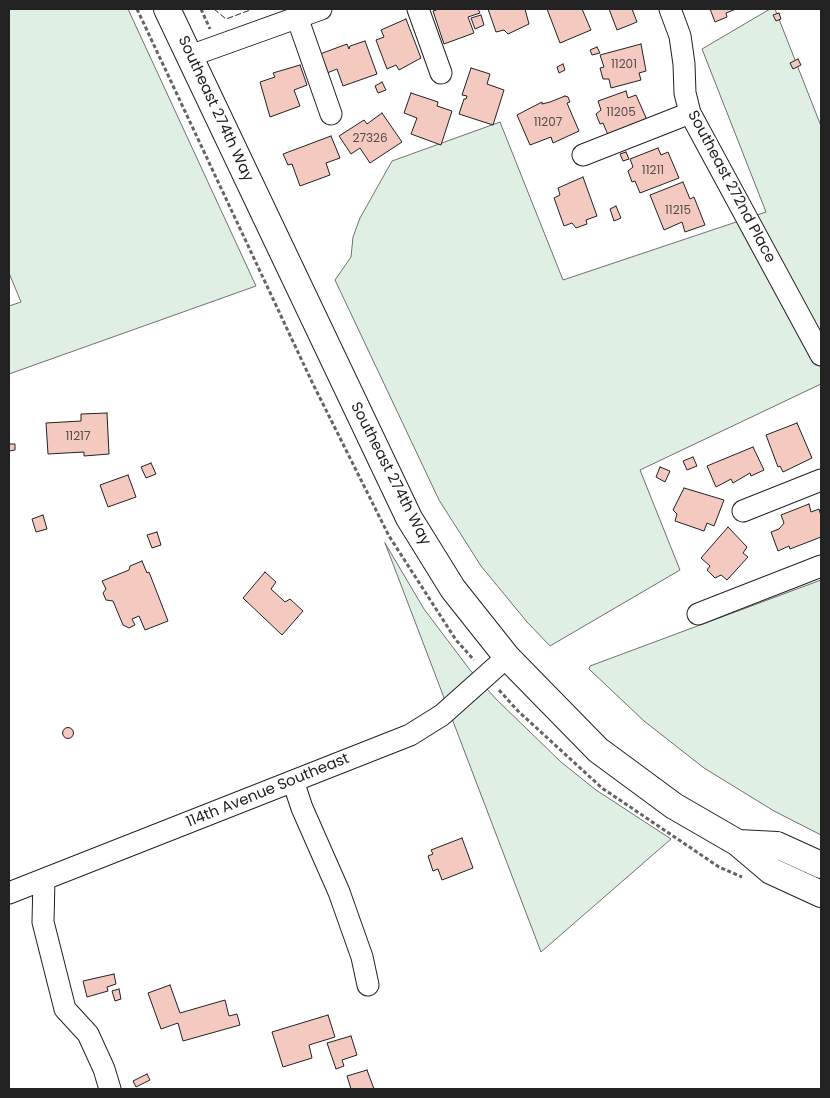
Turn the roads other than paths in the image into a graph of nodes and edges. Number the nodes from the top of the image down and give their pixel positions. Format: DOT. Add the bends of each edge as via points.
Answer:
graph roads {
  1 [pos="167,9"];
  2 [pos="321,9"];
  3 [pos="418,9"];
  4 [pos="670,9"];
  5 [pos="297,17"];
  6 [pos="190,56"];
  7 [pos="441,73"];
  8 [pos="690,113"];
  9 [pos="331,114"];
  10 [pos="583,155"];
  11 [pos="821,356"];
  12 [pos="821,480"];
  13 [pos="743,511"];
  14 [pos="821,566"];
  15 [pos="698,614"];
  16 [pos="507,657"];
  17 [pos="293,781"];
  18 [pos="738,843"];
  19 [pos="821,865"];
  20 [pos="44,880"];
  21 [pos="9,894"];
  22 [pos="821,894"];
  23 [pos="368,984"];
  24 [pos="110,1089"];
  1 -- 6 [label="main road, Southeast 274th Way"];
  2 -- 5 [label="street"];
  3 -- 7 [label="street"];
  4 -- 8 [label="street, Southeast 272nd Place" via="680,36"];
  5 -- 6 [label="street"];
  5 -- 9 [label="street"];
  6 -- 16 [label="main road, Southeast 274th Way" via="409,518 453,590"];
  8 -- 10 [label="street"];
  8 -- 11 [label="street, Southeast 272nd Place"];
  12 -- 13 [label="street"];
  14 -- 15 [label="street"];
  16 -- 17 [label="street, 114th Avenue Southeast" via="442,715 410,735"];
  16 -- 18 [label="main road, Southeast 274th Way" via="598,750 674,806"];
  17 -- 20 [label="street, 114th Avenue Southeast"];
  17 -- 23 [label="street" via="339,892 362,956"];
  18 -- 19 [label="main road, Southeast 274th Way" via="777,845"];
  18 -- 22 [label="main road, Southeast 274th Way" via="771,871"];
  20 -- 21 [label="street, 114th Avenue Southeast"];
  20 -- 24 [label="street" via="43,922 65,1009 88,1034"];
}
